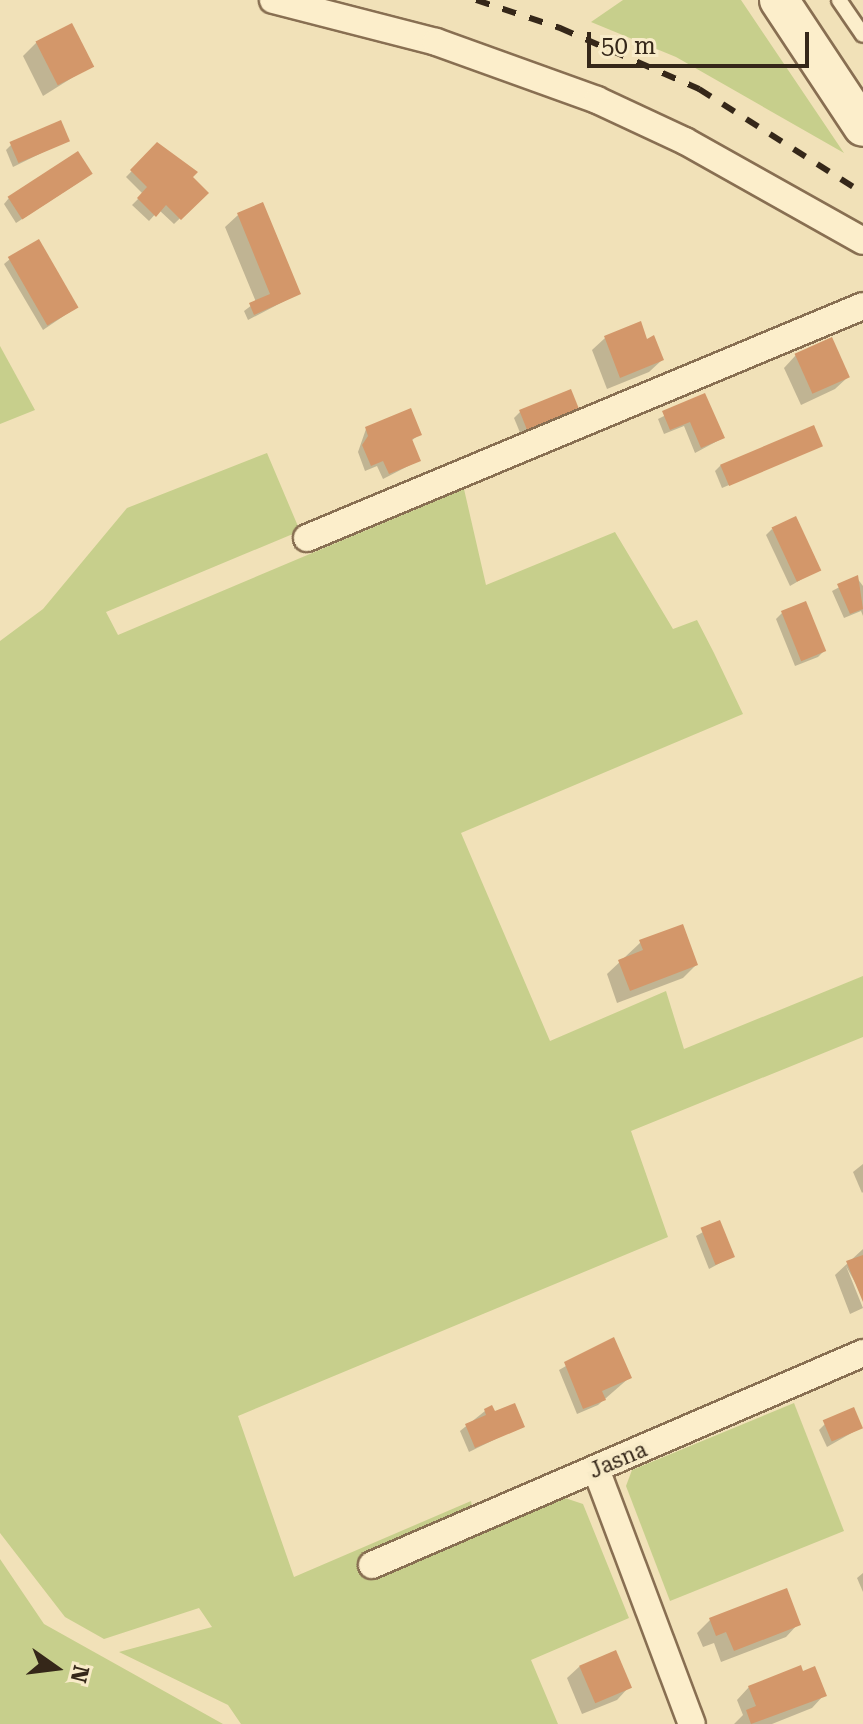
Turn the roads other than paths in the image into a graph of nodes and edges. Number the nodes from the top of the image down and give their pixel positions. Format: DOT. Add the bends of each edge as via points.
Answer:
graph roads {
  1 [pos="273,0"];
  2 [pos="779,0"];
  3 [pos="839,0"];
  4 [pos="863,35"];
  5 [pos="863,127"];
  6 [pos="863,241"];
  7 [pos="863,306"];
  8 [pos="307,538"];
  9 [pos="863,1353"];
  10 [pos="596,1469"];
  11 [pos="372,1565"];
  12 [pos="692,1724"];
  1 -- 6 [label="street" via="436,42 537,75 685,141"];
  2 -- 5 [label="main road"];
  3 -- 4 [label="lane"];
  7 -- 8 [label="street"];
  9 -- 10 [label="street, Jasna"];
  10 -- 11 [label="street, Jasna"];
  10 -- 12 [label="street"];
}
